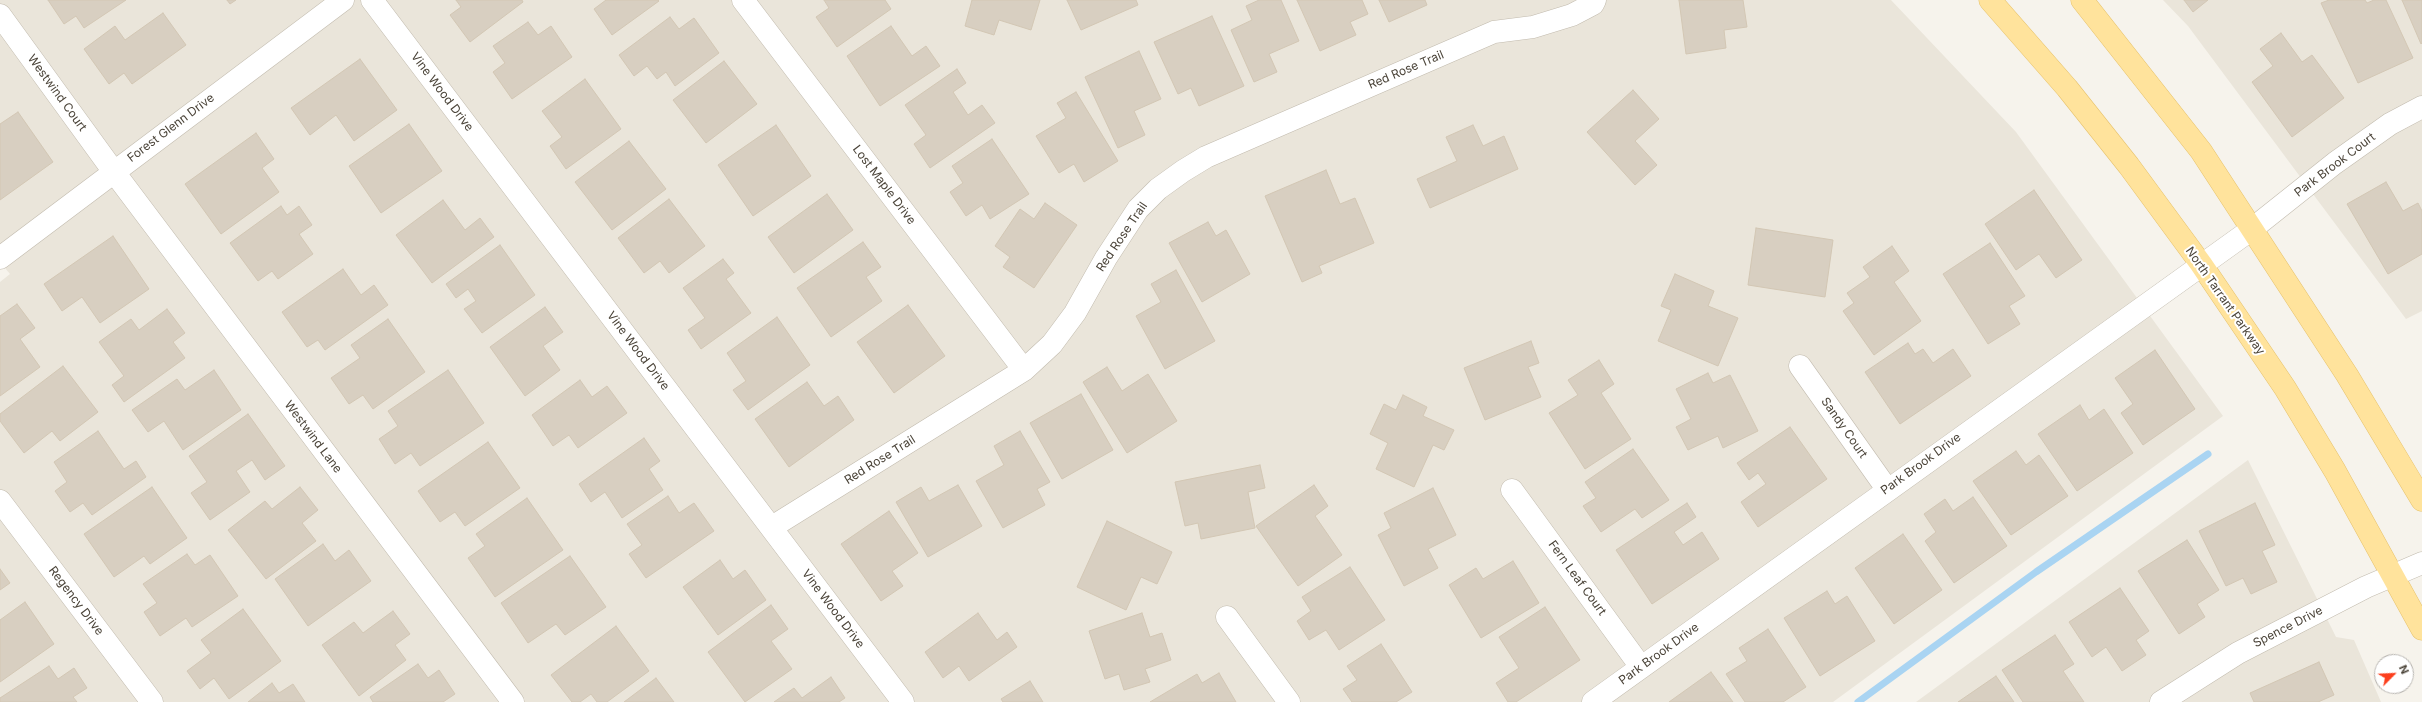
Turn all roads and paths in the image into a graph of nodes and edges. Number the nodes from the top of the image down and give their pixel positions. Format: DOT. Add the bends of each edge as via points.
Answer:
graph roads {
  1 [pos="343,0"];
  2 [pos="372,0"];
  3 [pos="743,0"];
  4 [pos="2082,0"];
  5 [pos="1594,2"];
  6 [pos="1998,3"];
  7 [pos="0,15"];
  8 [pos="2422,107"];
  9 [pos="114,172"];
  10 [pos="2252,229"];
  11 [pos="0,258"];
  12 [pos="2201,264"];
  13 [pos="1800,366"];
  14 [pos="1024,370"];
  15 [pos="1887,489"];
  16 [pos="1512,490"];
  17 [pos="2422,500"];
  18 [pos="0,501"];
  19 [pos="772,527"];
  20 [pos="2422,564"];
  21 [pos="2393,575"];
  22 [pos="1227,617"];
  23 [pos="2422,629"];
  24 [pos="1641,667"];
  25 [pos="2185,695"];
  26 [pos="152,702"];
  27 [pos="513,702"];
  28 [pos="903,702"];
  29 [pos="1289,702"];
  30 [pos="1593,702"];
  31 [pos="2160,702"];
  1 -- 9 [label="street, Forest Glenn Drive"];
  2 -- 19 [label="street, Vine Wood Drive"];
  3 -- 14 [label="street, Lost Maple Drive"];
  4 -- 10 [label="main road" via="2201,151"];
  5 -- 14 [label="street, Red Rose Trail" via="1572,15 1533,27 1494,32 1206,157 1183,171 1158,189 1138,210 1106,258 1075,313 1052,344"];
  6 -- 12 [label="main road, North Tarrant Parkway" via="2124,160"];
  7 -- 9 [label="street, Westwind Court"];
  8 -- 10 [label="street, Park Brook Court" via="2390,124 2341,159"];
  9 -- 11 [label="street, Forest Glenn Drive"];
  9 -- 27 [label="street, Westwind Lane"];
  10 -- 12 [label="street, Park Brook Drive"];
  10 -- 17 [label="main road" via="2347,375"];
  12 -- 15 [label="street, Park Brook Drive"];
  12 -- 21 [label="main road, North Tarrant Parkway" via="2286,388"];
  13 -- 15 [label="street, Sandy Court"];
  14 -- 19 [label="street, Red Rose Trail"];
  15 -- 24 [label="street, Park Brook Drive"];
  16 -- 24 [label="street, Fern Leaf Court"];
  18 -- 26 [label="street, Regency Drive"];
  19 -- 28 [label="street, Vine Wood Drive"];
  20 -- 21 [label="street, Spence Drive"];
  21 -- 23 [label="main road, North Tarrant Parkway"];
  21 -- 25 [label="street, Spence Drive" via="2238,653"];
  22 -- 29 [label="street"];
  24 -- 30 [label="street, Park Brook Drive"];
  25 -- 31 [label="street, Spence Drive"];
}
